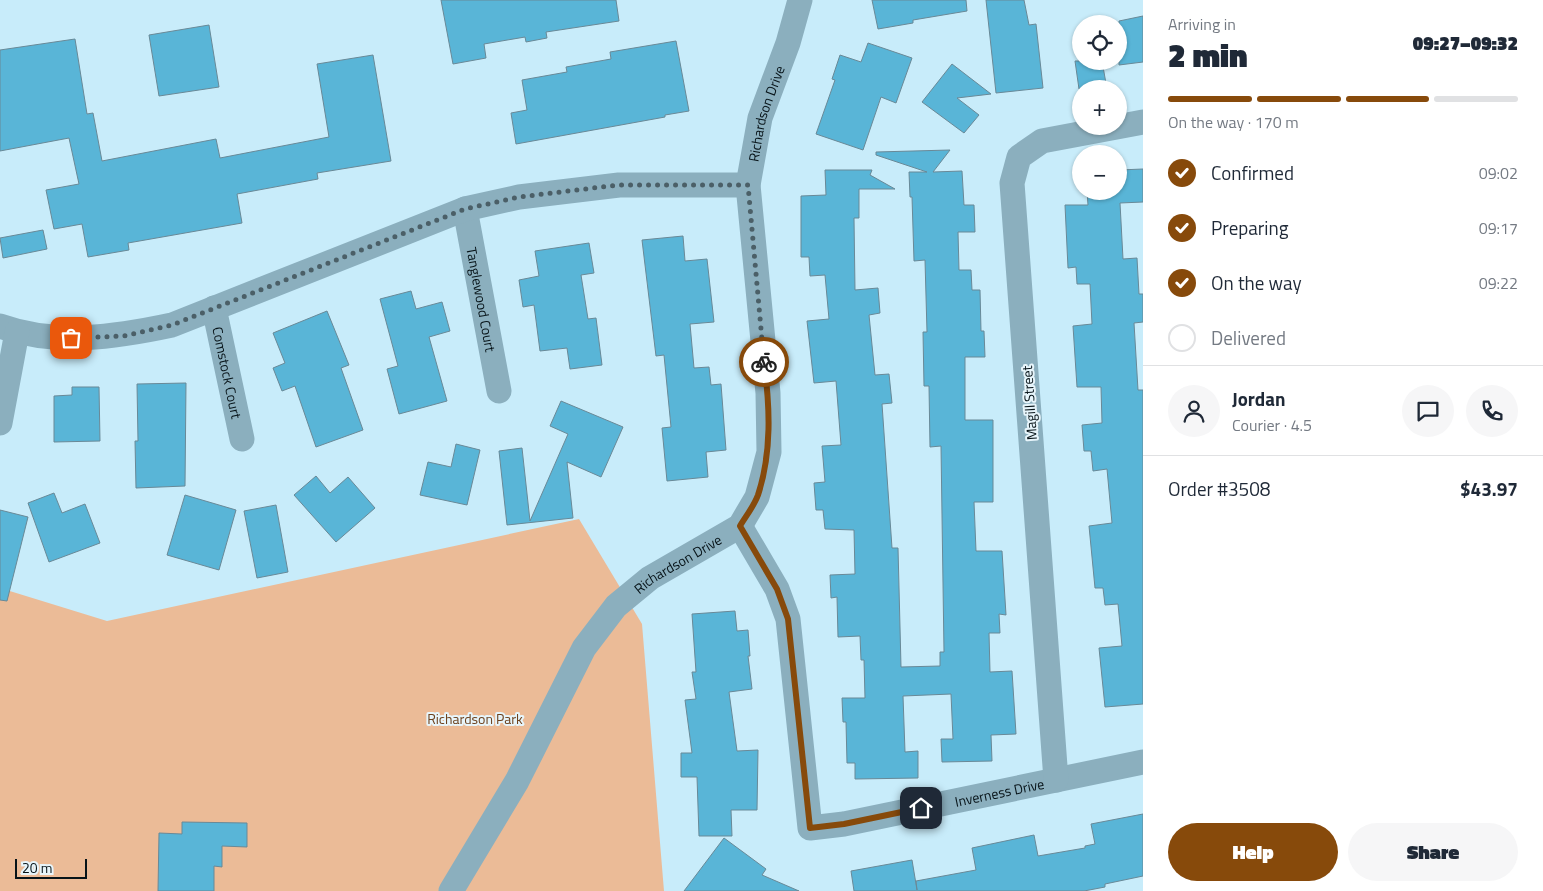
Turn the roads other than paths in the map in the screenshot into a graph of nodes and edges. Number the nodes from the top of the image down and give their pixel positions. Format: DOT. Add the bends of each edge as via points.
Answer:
graph roads {
  1 [pos="800,0"];
  2 [pos="1143,122"];
  3 [pos="748,185"];
  4 [pos="465,209"];
  5 [pos="214,308"];
  6 [pos="9,329"];
  7 [pos="499,391"];
  8 [pos="0,423"];
  9 [pos="242,439"];
  10 [pos="740,526"];
  11 [pos="1143,762"];
  12 [pos="1056,780"];
  13 [pos="451,891"];
  1 -- 3 [label="street, Richardson Drive" via="788,44 760,118"];
  2 -- 12 [label="street, Magill Street" via="1042,141 1018,157 1012,183"];
  3 -- 4 [label="street" via="618,185 519,197"];
  3 -- 10 [label="street, Richardson Drive" via="768,394 768,452 757,497"];
  4 -- 5 [label="street"];
  4 -- 7 [label="street, Tanglewood Court"];
  5 -- 6 [label="street" via="172,325 124,336 71,338"];
  5 -- 9 [label="street, Comstock Court"];
  6 -- 8 [label="street"];
  10 -- 12 [label="street, Inverness Drive" via="777,589 788,619 810,828 844,824"];
  10 -- 13 [label="street, Richardson Drive" via="650,578 616,606 584,648 517,781"];
  11 -- 12 [label="street, Inverness Drive"];
}
